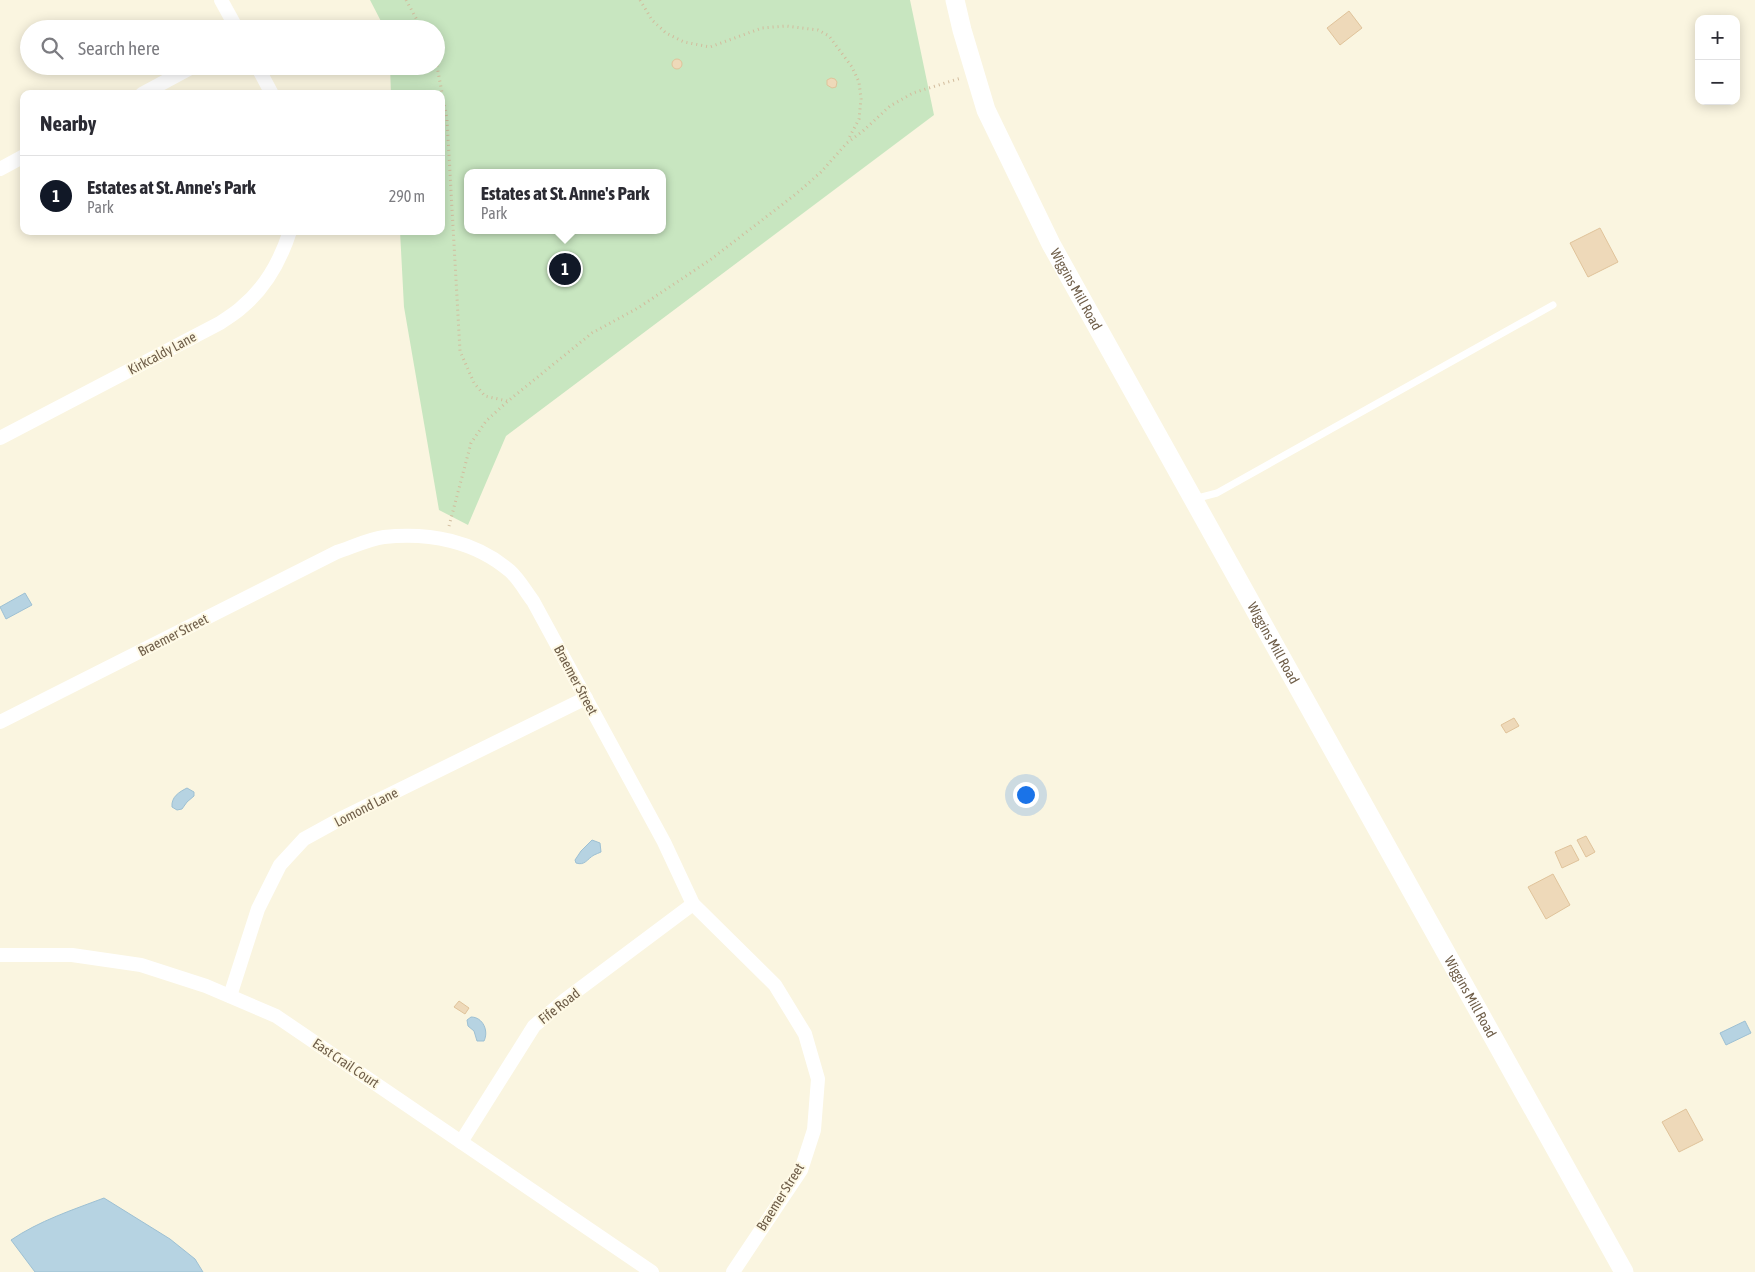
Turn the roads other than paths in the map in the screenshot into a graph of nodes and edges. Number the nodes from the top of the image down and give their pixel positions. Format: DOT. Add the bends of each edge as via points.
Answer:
graph roads {
  1 [pos="222,0"];
  2 [pos="955,0"];
  3 [pos="232,20"];
  4 [pos="177,75"];
  5 [pos="262,75"];
  6 [pos="149,90"];
  7 [pos="270,90"];
  8 [pos="20,158"];
  9 [pos="0,169"];
  10 [pos="288,235"];
  11 [pos="1553,304"];
  12 [pos="0,438"];
  13 [pos="1193,500"];
  14 [pos="586,698"];
  15 [pos="0,722"];
  16 [pos="693,904"];
  17 [pos="0,955"];
  18 [pos="230,996"];
  19 [pos="461,1142"];
  20 [pos="652,1272"];
  21 [pos="733,1272"];
  22 [pos="1624,1272"];
  1 -- 3 [label="street"];
  2 -- 13 [label="street, Wiggins Mill Road" via="986,110 1051,244"];
  4 -- 6 [label="street"];
  5 -- 7 [label="street"];
  8 -- 9 [label="street"];
  10 -- 12 [label="street, Kirkcaldy Lane" via="261,289 242,308 220,323"];
  11 -- 13 [label="lane" via="1217,493"];
  13 -- 22 [label="street, Wiggins Mill Road"];
  14 -- 15 [label="street, Braemer Street" via="533,601 511,572 484,554 453,540 426,536 383,538 337,552"];
  14 -- 16 [label="street, Braemer Street" via="664,842"];
  14 -- 18 [label="street, Lomond Lane" via="304,839 280,864 258,909"];
  16 -- 19 [label="street, Fife Road" via="534,1026"];
  16 -- 21 [label="street, Braemer Street" via="775,985 805,1034 818,1079 814,1130 801,1170"];
  17 -- 18 [label="street, East Crail Court" via="72,955 141,965"];
  18 -- 19 [label="street, East Crail Court" via="276,1016"];
  19 -- 20 [label="street, East Crail Court"];
}
